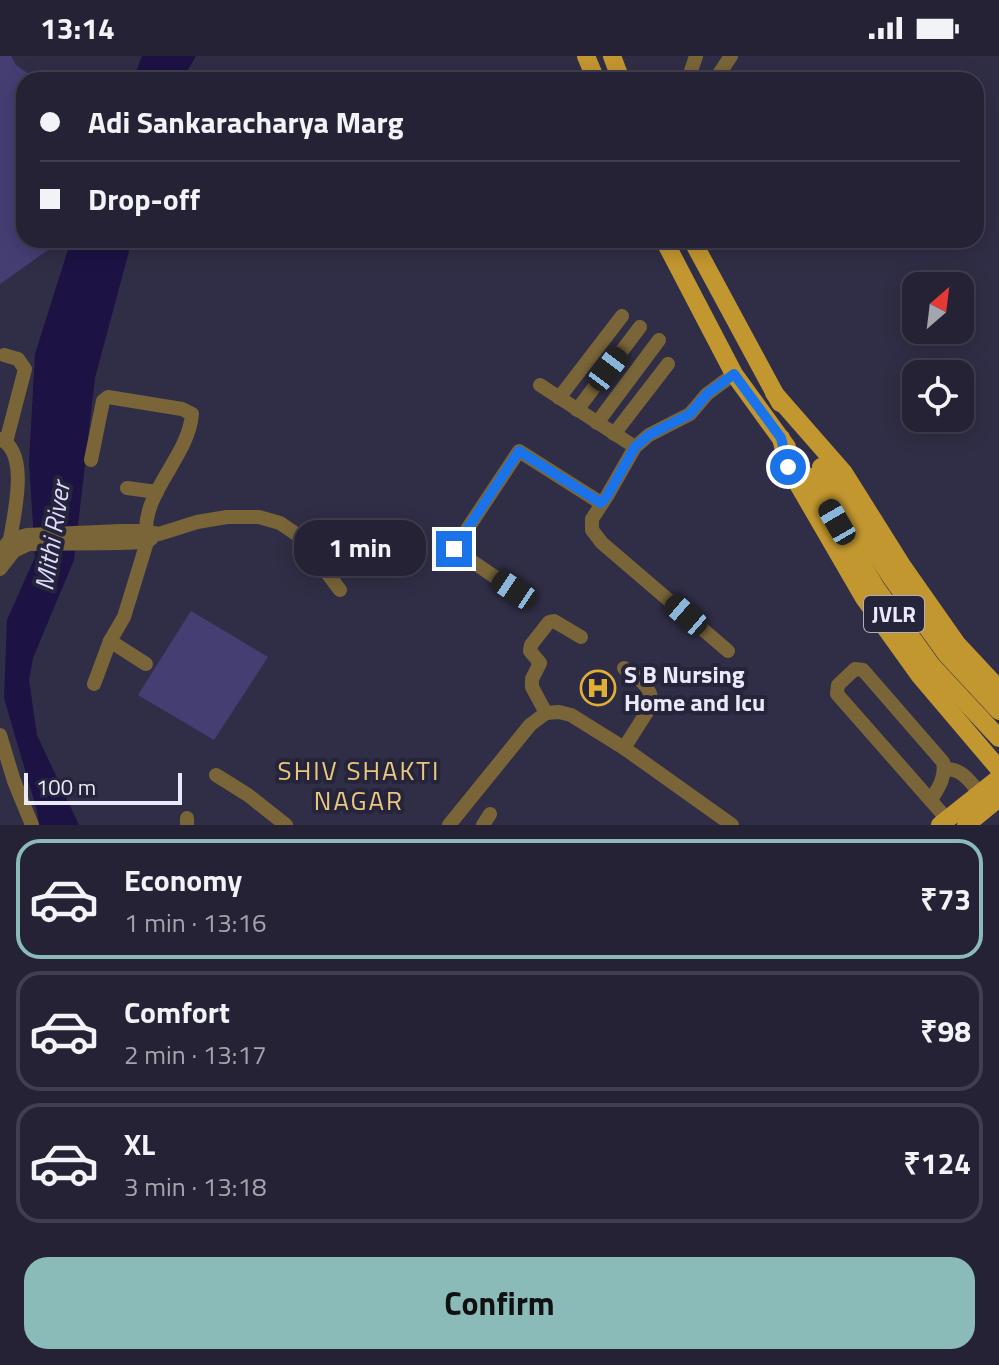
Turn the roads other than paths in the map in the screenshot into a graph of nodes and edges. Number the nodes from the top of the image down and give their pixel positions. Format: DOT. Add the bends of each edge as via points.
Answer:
graph roads {
  1 [pos="668,248"];
  2 [pos="696,248"];
  3 [pos="622,316"];
  4 [pos="640,327"];
  5 [pos="659,340"];
  6 [pos="4,355"];
  7 [pos="668,364"];
  8 [pos="734,374"];
  9 [pos="540,385"];
  10 [pos="774,393"];
  11 [pos="559,398"];
  12 [pos="577,410"];
  13 [pos="597,423"];
  14 [pos="614,434"];
  15 [pos="781,438"];
  16 [pos="3,441"];
  17 [pos="635,447"];
  18 [pos="91,460"];
  19 [pos="814,472"];
  20 [pos="127,488"];
  21 [pos="157,492"];
  22 [pos="601,503"];
  23 [pos="150,535"];
  24 [pos="8,548"];
  25 [pos="0,569"];
  26 [pos="340,590"];
  27 [pos="514,590"];
  28 [pos="581,637"];
  29 [pos="110,641"];
  30 [pos="728,651"];
  31 [pos="146,664"];
  32 [pos="977,666"];
  33 [pos="624,668"];
  34 [pos="94,684"];
  35 [pos="999,689"];
  36 [pos="940,699"];
  37 [pos="999,711"];
  38 [pos="546,713"];
  39 [pos="0,735"];
  40 [pos="999,738"];
  41 [pos="624,748"];
  42 [pos="944,769"];
  43 [pos="999,769"];
  44 [pos="216,775"];
  45 [pos="999,778"];
  46 [pos="980,793"];
  47 [pos="999,798"];
  48 [pos="931,800"];
  49 [pos="943,822"];
  50 [pos="32,825"];
  51 [pos="286,825"];
  52 [pos="449,825"];
  53 [pos="732,825"];
  54 [pos="966,825"];
  1 -- 8 [label="main road, JVLR"];
  2 -- 10 [label="main road, JVLR"];
  3 -- 11 [label="street"];
  4 -- 12 [label="street"];
  5 -- 13 [label="street"];
  6 -- 16 [label="street" via="18,359 25,369"];
  7 -- 14 [label="street"];
  8 -- 15 [label="main road, JVLR"];
  8 -- 17 [label="street" via="690,414"];
  9 -- 11 [label="street"];
  10 -- 19 [label="main road, JVLR"];
  10 -- 32 [label="main road" via="844,473 903,567"];
  11 -- 12 [label="street"];
  12 -- 13 [label="street"];
  13 -- 14 [label="street"];
  14 -- 17 [label="street"];
  15 -- 19 [label="main road, JVLR"];
  15 -- 36 [label="main road" via="788,467 864,598"];
  16 -- 24 [label="street" via="15,452 19,474"];
  17 -- 22 [label="street"];
  18 -- 21 [label="street" via="108,397 189,411 192,420 182,447"];
  19 -- 37 [label="main road, JVLR, bridge" via="937,642"];
  19 -- 40 [label="main road, JVLR, bridge" via="876,588 932,666"];
  20 -- 21 [label="street"];
  21 -- 23 [label="street" via="150,504"];
  22 -- 27 [label="street" via="519,451 454,549"];
  22 -- 30 [label="street" via="592,530 602,543"];
  23 -- 24 [label="street" via="28,540"];
  23 -- 26 [label="street" via="227,517 280,523 299,536"];
  23 -- 29 [label="street" via="124,617"];
  24 -- 25 [label="street"];
  28 -- 38 [label="street" via="554,621 531,645 540,663 532,687"];
  29 -- 31 [label="street"];
  29 -- 34 [label="street"];
  32 -- 35 [label="main road"];
  32 -- 36 [label="main road"];
  33 -- 41 [label="street" via="653,698"];
  36 -- 43 [label="main road"];
  38 -- 41 [label="street" via="571,715"];
  38 -- 52 [label="street" via="530,725"];
  39 -- 50 [label="street"];
  41 -- 53 [label="street"];
  42 -- 46 [label="street" via="962,773"];
  42 -- 48 [label="street"];
  42 -- 48 [label="street" via="939,756 863,670 855,669 838,685 837,694"];
  44 -- 51 [label="street"];
  45 -- 46 [label="main road"];
  46 -- 49 [label="main road"];
  47 -- 54 [label="main road"];
  48 -- 49 [label="street"];
}
